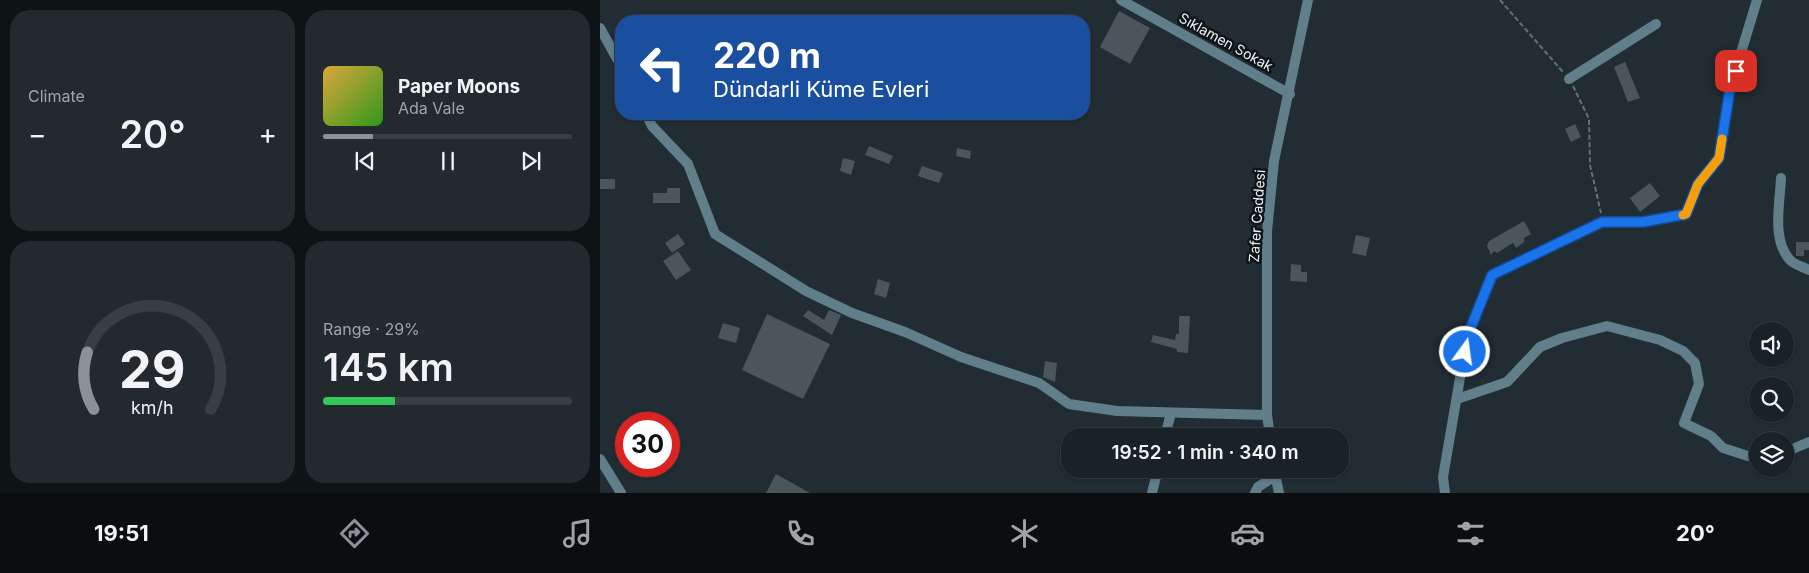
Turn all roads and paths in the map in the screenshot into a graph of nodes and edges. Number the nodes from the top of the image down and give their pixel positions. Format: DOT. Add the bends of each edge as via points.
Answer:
graph roads {
  1 [pos="1121,0"];
  2 [pos="1308,0"];
  3 [pos="1500,0"];
  4 [pos="1757,0"];
  5 [pos="1656,24"];
  6 [pos="600,28"];
  7 [pos="615,55"];
  8 [pos="1569,79"];
  9 [pos="1290,94"];
  10 [pos="649,120"];
  11 [pos="1781,178"];
  12 [pos="1602,222"];
  13 [pos="1809,270"];
  14 [pos="1457,399"];
  15 [pos="1171,413"];
  16 [pos="1267,415"];
  17 [pos="1167,428"];
  18 [pos="1269,428"];
  19 [pos="1809,442"];
  20 [pos="1794,448"];
  21 [pos="1749,456"];
  22 [pos="600,459"];
  23 [pos="1156,478"];
  24 [pos="1268,478"];
  25 [pos="1276,478"];
  26 [pos="621,493"];
  27 [pos="1152,493"];
  28 [pos="1255,493"];
  29 [pos="1279,493"];
  30 [pos="1445,493"];
  1 -- 9 [label="street, Sıklamen Sokak"];
  2 -- 9 [label="street, Zafer Caddesi"];
  3 -- 8 [label="path"];
  4 -- 12 [label="street" via="1730,89 1719,158 1698,184 1686,214 1643,222"];
  5 -- 8 [label="street"];
  6 -- 7 [label="street"];
  8 -- 12 [label="path" via="1589,119 1590,165"];
  9 -- 16 [label="street, Zafer Caddesi" via="1274,161 1267,231"];
  10 -- 15 [label="street" via="688,164 714,234 806,291 960,357 1039,383 1069,404 1117,411"];
  11 -- 13 [label="street" via="1779,236 1783,252 1791,261"];
  12 -- 14 [label="street" via="1492,275 1467,337"];
  14 -- 21 [label="street" via="1508,382 1540,347 1607,326 1660,340 1683,351 1695,363 1699,384 1684,423 1711,436 1723,448"];
  14 -- 30 [label="street" via="1444,477"];
  15 -- 16 [label="street"];
  15 -- 17 [label="street"];
  16 -- 18 [label="street, Zafer Caddesi"];
  19 -- 20 [label="street"];
  22 -- 26 [label="street"];
  23 -- 27 [label="street"];
  24 -- 28 [label="street"];
  25 -- 29 [label="street"];
}
